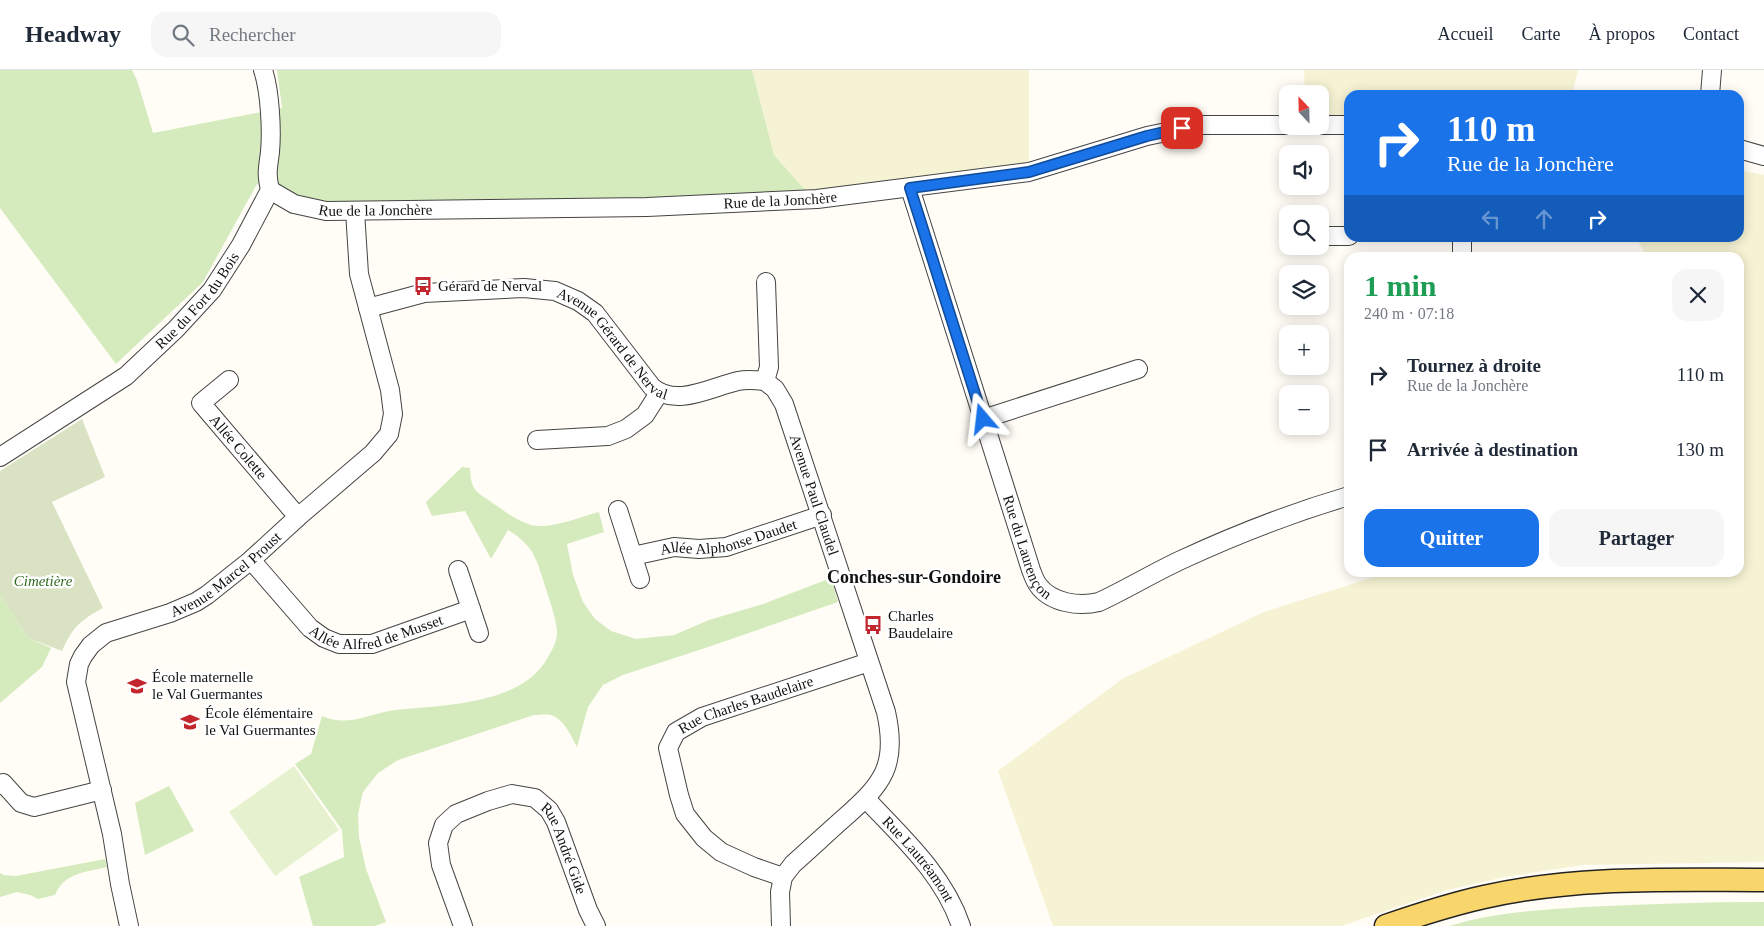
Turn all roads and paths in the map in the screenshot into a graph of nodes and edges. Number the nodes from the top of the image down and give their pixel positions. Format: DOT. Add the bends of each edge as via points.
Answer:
graph roads {
  1 [pos="263,70"];
  2 [pos="1712,70"];
  3 [pos="1710,90"];
  4 [pos="1279,124"];
  5 [pos="1329,125"];
  6 [pos="1344,125"];
  7 [pos="1744,150"];
  8 [pos="1764,156"];
  9 [pos="910,188"];
  10 [pos="270,190"];
  11 [pos="355,211"];
  12 [pos="1329,236"];
  13 [pos="1344,236"];
  14 [pos="766,282"];
  15 [pos="368,308"];
  16 [pos="1138,368"];
  17 [pos="229,380"];
  18 [pos="765,381"];
  19 [pos="659,393"];
  20 [pos="983,419"];
  21 [pos="538,440"];
  22 [pos="0,457"];
  23 [pos="1344,497"];
  24 [pos="618,510"];
  25 [pos="822,515"];
  26 [pos="298,517"];
  27 [pos="633,556"];
  28 [pos="251,560"];
  29 [pos="458,570"];
  30 [pos="640,579"];
  31 [pos="471,609"];
  32 [pos="479,633"];
  33 [pos="869,662"];
  34 [pos="0,785"];
  35 [pos="102,790"];
  36 [pos="866,799"];
  37 [pos="783,877"];
  38 [pos="1764,880"];
  39 [pos="129,926"];
  40 [pos="463,926"];
  41 [pos="596,926"];
  42 [pos="781,926"];
  43 [pos="961,926"];
  44 [pos="1386,926"];
  1 -- 10 [label="street" via="269,109 270,151 266,174"];
  2 -- 3 [label="street"];
  4 -- 9 [label="street, Rue de la Jonchère" via="1200,125 1147,136 1029,172"];
  5 -- 6 [label="street"];
  7 -- 8 [label="street"];
  9 -- 11 [label="street, Rue de la Jonchère" via="748,203"];
  9 -- 20 [label="street, Rue du Laurençon"];
  10 -- 11 [label="street, Rue de la Jonchère" via="294,204 326,211"];
  10 -- 22 [label="street, Rue du Fort du Bois" via="241,245 212,290 176,329 126,376"];
  11 -- 15 [label="street, Avenue Marcel Proust" via="359,274"];
  12 -- 13 [label="street"];
  14 -- 18 [label="street" via="769,366"];
  15 -- 19 [label="street, Avenue Gérard de Nerval" via="433,292 524,288 555,291 578,301 595,314"];
  15 -- 26 [label="street, Avenue Marcel Proust" via="390,390 394,414 389,434 373,453"];
  16 -- 20 [label="street"];
  17 -- 26 [label="street, Allée Colette" via="202,403"];
  18 -- 19 [label="street, Avenue Gérard de Nerval" via="740,380 672,397"];
  18 -- 25 [label="street, Avenue Paul Claudel" via="784,404"];
  19 -- 21 [label="street" via="645,415 608,436"];
  20 -- 23 [label="street, Rue du Laurençon" via="1031,570 1038,585 1067,603 1086,606 1099,602 1243,532"];
  24 -- 27 [label="street"];
  25 -- 27 [label="street, Allée Alphonse Daudet" via="726,547 674,547"];
  25 -- 33 [label="street, Avenue Paul Claudel"];
  26 -- 28 [label="street, Avenue Marcel Proust"];
  27 -- 30 [label="street"];
  28 -- 31 [label="street, Allée Alfred de Musset" via="310,628 339,644 372,644"];
  28 -- 35 [label="street, Avenue Marcel Proust" via="196,602 106,633 83,656 76,682"];
  29 -- 31 [label="street"];
  31 -- 32 [label="street"];
  33 -- 36 [label="street, Avenue Paul Claudel" via="886,712 890,751 879,784"];
  33 -- 37 [label="street, Rue Charles Baudelaire" via="702,717 676,732 668,748 685,814 704,838 722,852"];
  34 -- 35 [label="street" via="3,783 21,802 34,807"];
  35 -- 39 [label="street, Avenue Marcel Proust"];
  36 -- 37 [label="street, Avenue Paul Claudel" via="793,864"];
  36 -- 43 [label="street, Rue Lautréamont" via="934,874"];
  37 -- 42 [label="street"];
  38 -- 44 [label="main road" via="1561,885 1484,897"];
  40 -- 41 [label="street, Rue André Gide" via="441,865 438,843 444,825 456,814 512,794 536,798 549,810"];
}
